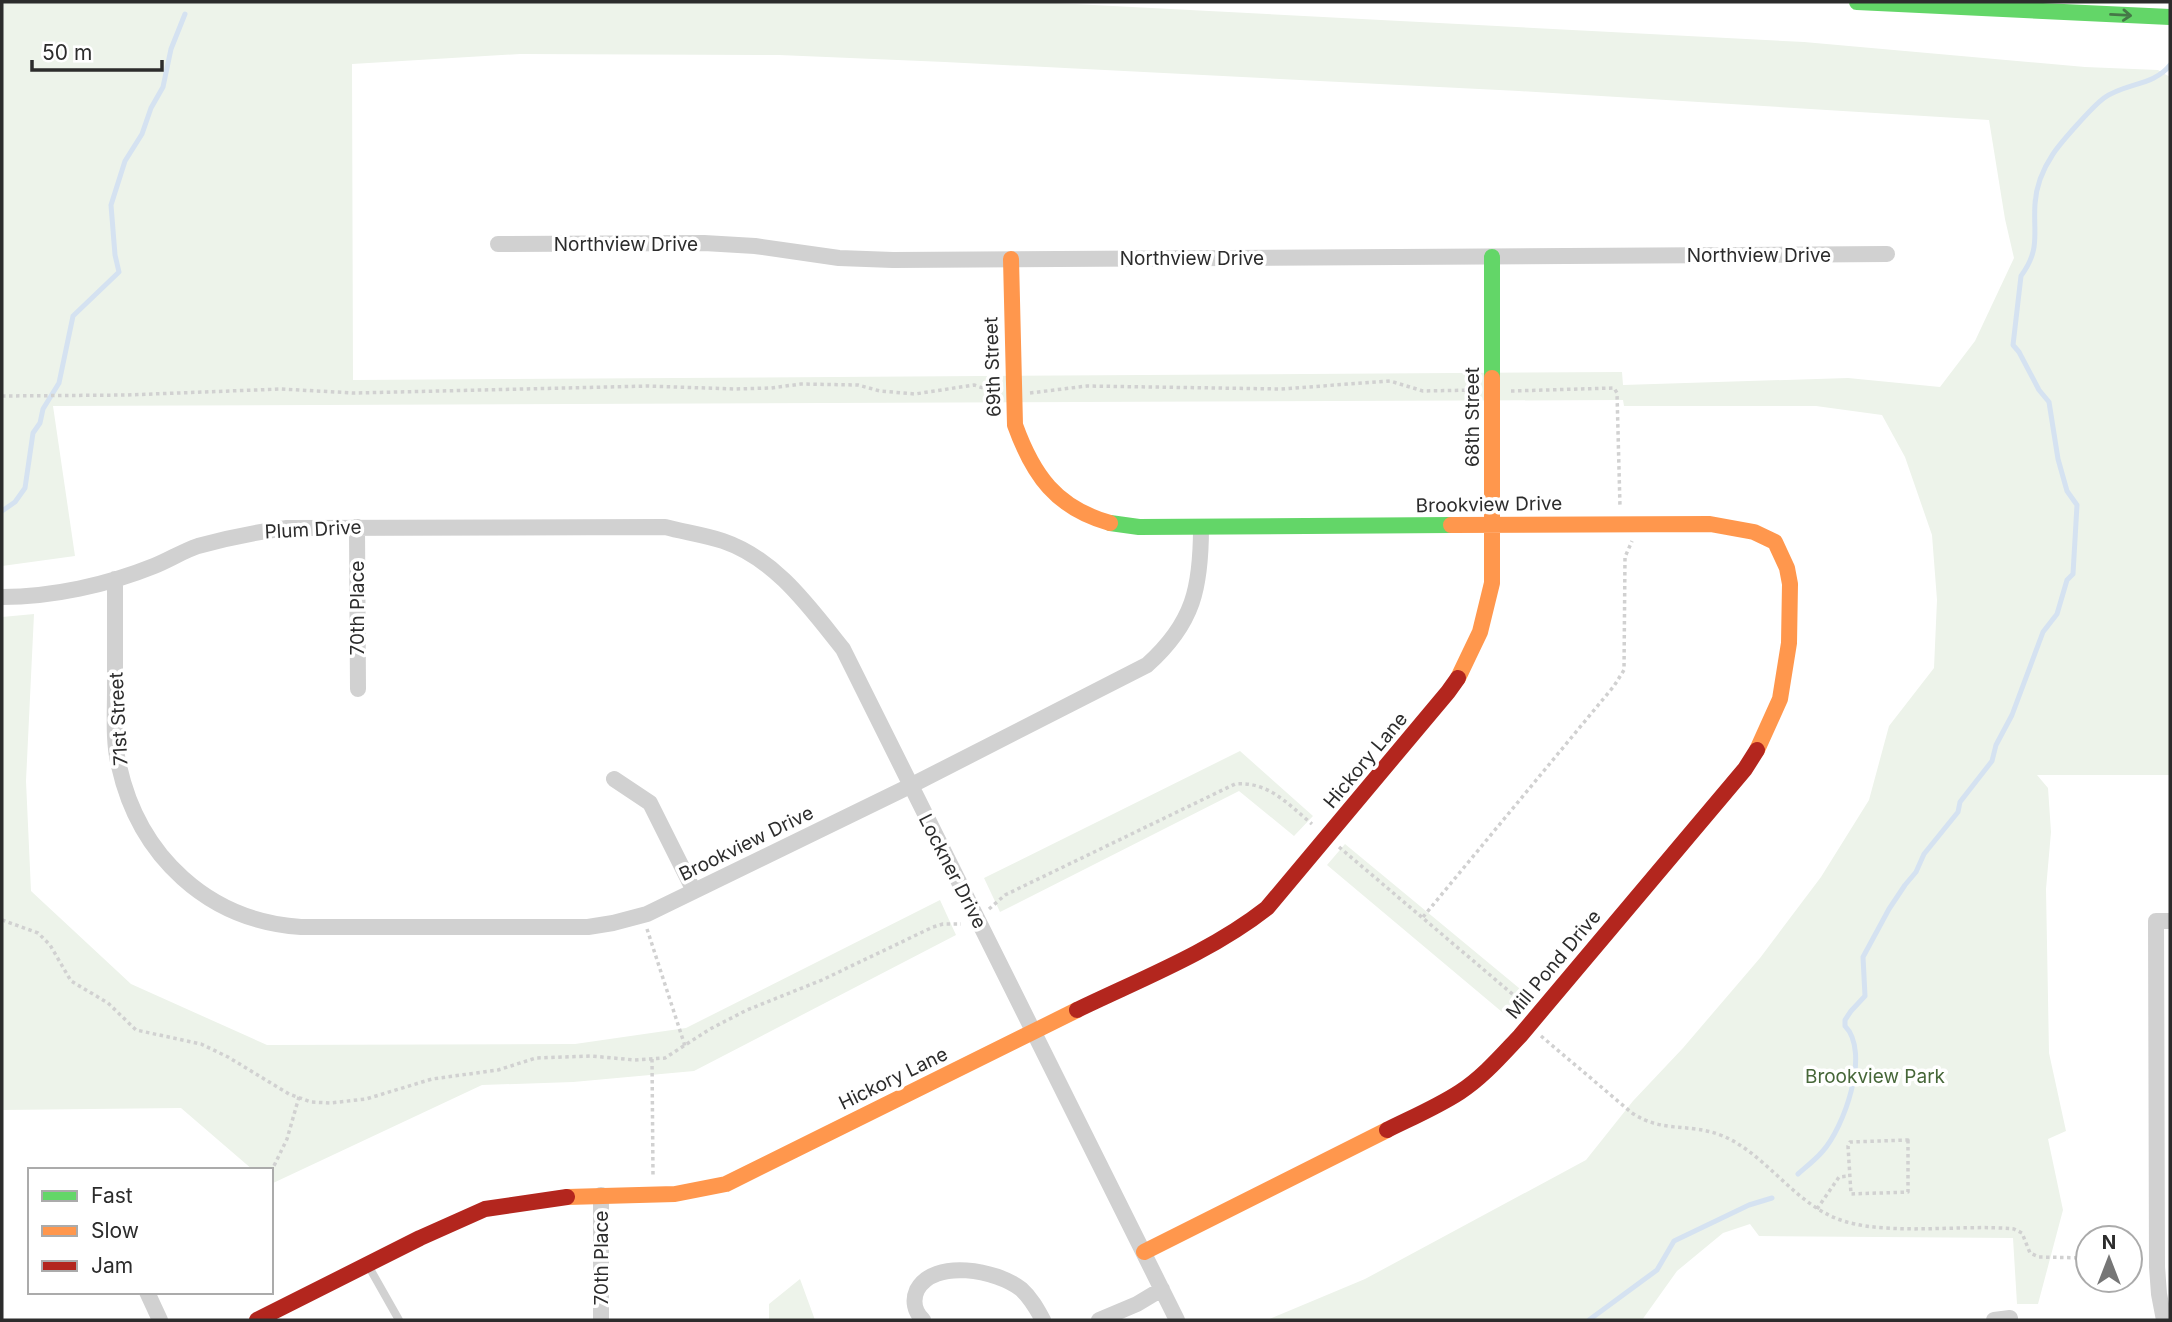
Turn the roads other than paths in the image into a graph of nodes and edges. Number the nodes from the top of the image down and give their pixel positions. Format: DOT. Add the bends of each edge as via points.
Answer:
graph roads {
  1 [pos="1857,2"];
  2 [pos="2170,17"];
  3 [pos="498,244"];
  4 [pos="1887,254"];
  5 [pos="1492,257"];
  6 [pos="1011,260"];
  7 [pos="1493,526"];
  8 [pos="357,527"];
  9 [pos="634,527"];
  10 [pos="1139,527"];
  11 [pos="1201,527"];
  12 [pos="1775,542"];
  13 [pos="115,579"];
  14 [pos="2,597"];
  15 [pos="358,689"];
  16 [pos="1448,692"];
  17 [pos="614,779"];
  18 [pos="910,786"];
  19 [pos="187,882"];
  20 [pos="694,891"];
  21 [pos="2163,921"];
  22 [pos="1033,1032"];
  23 [pos="601,1195"];
  24 [pos="1144,1252"];
  25 [pos="368,1264"];
  26 [pos="1161,1289"];
  27 [pos="148,1294"];
  28 [pos="159,1320"];
  29 [pos="257,1320"];
  30 [pos="399,1320"];
  31 [pos="601,1320"];
  32 [pos="923,1320"];
  33 [pos="1043,1320"];
  34 [pos="1099,1320"];
  35 [pos="1177,1320"];
  36 [pos="2164,1320"];
  1 -- 2 [label="main road, one-way"];
  3 -- 6 [label="street, Northview Drive" via="704,243 839,258"];
  4 -- 5 [label="street, Northview Drive"];
  5 -- 6 [label="street, Northview Drive"];
  5 -- 7 [label="main road, 68th Street"];
  6 -- 10 [label="main road, 69th Street" via="1012,395 1021,448 1046,486 1064,503 1106,523"];
  7 -- 11 [label="main road, Brookview Drive"];
  7 -- 12 [label="main road, Brookview Drive" via="1710,524 1754,532"];
  7 -- 16 [label="main road, 68th Street" via="1487,616 1478,643"];
  8 -- 9 [label="street, Plum Drive"];
  8 -- 13 [label="street, Plum Drive" via="249,533 195,547"];
  8 -- 15 [label="street, 70th Place"];
  9 -- 18 [label="street, Lockner Drive" via="665,527 725,542 781,577 843,649"];
  10 -- 11 [label="main road, Brookview Drive"];
  11 -- 18 [label="street, Brookview Drive" via="1197,590 1189,613 1164,650 1128,676"];
  12 -- 24 [label="main road, Mill Pond Drive" via="1788,571 1790,642 1784,694 1766,737 1745,769 1520,1036 1472,1086"];
  13 -- 14 [label="street, Plum Drive" via="62,591"];
  13 -- 19 [label="street, 71st Street" via="118,764 130,805 150,842"];
  16 -- 22 [label="main road, Hickory Lane" via="1267,908 1245,925"];
  17 -- 20 [label="street" via="650,803"];
  18 -- 20 [label="street, Brookview Drive"];
  18 -- 22 [label="street, Lockner Drive"];
  19 -- 20 [label="street, Brookview Drive" via="214,903 246,918 279,925 588,927 642,915"];
  21 -- 36 [label="street" via="2157,1267"];
  22 -- 23 [label="main road, Hickory Lane" via="726,1185 675,1194"];
  22 -- 24 [label="street, Lockner Drive"];
  23 -- 25 [label="main road, Hickory Lane" via="485,1209"];
  23 -- 31 [label="street, 70th Place"];
  24 -- 26 [label="street, Lockner Drive"];
  25 -- 29 [label="main road, Hickory Lane"];
  25 -- 30 [label="lane"];
  26 -- 34 [label="street"];
  26 -- 35 [label="street, Lockner Drive"];
  27 -- 28 [label="street"];
  32 -- 33 [label="street" via="914,1296 923,1280 957,1270 982,1271 1008,1280 1033,1301"];
}
